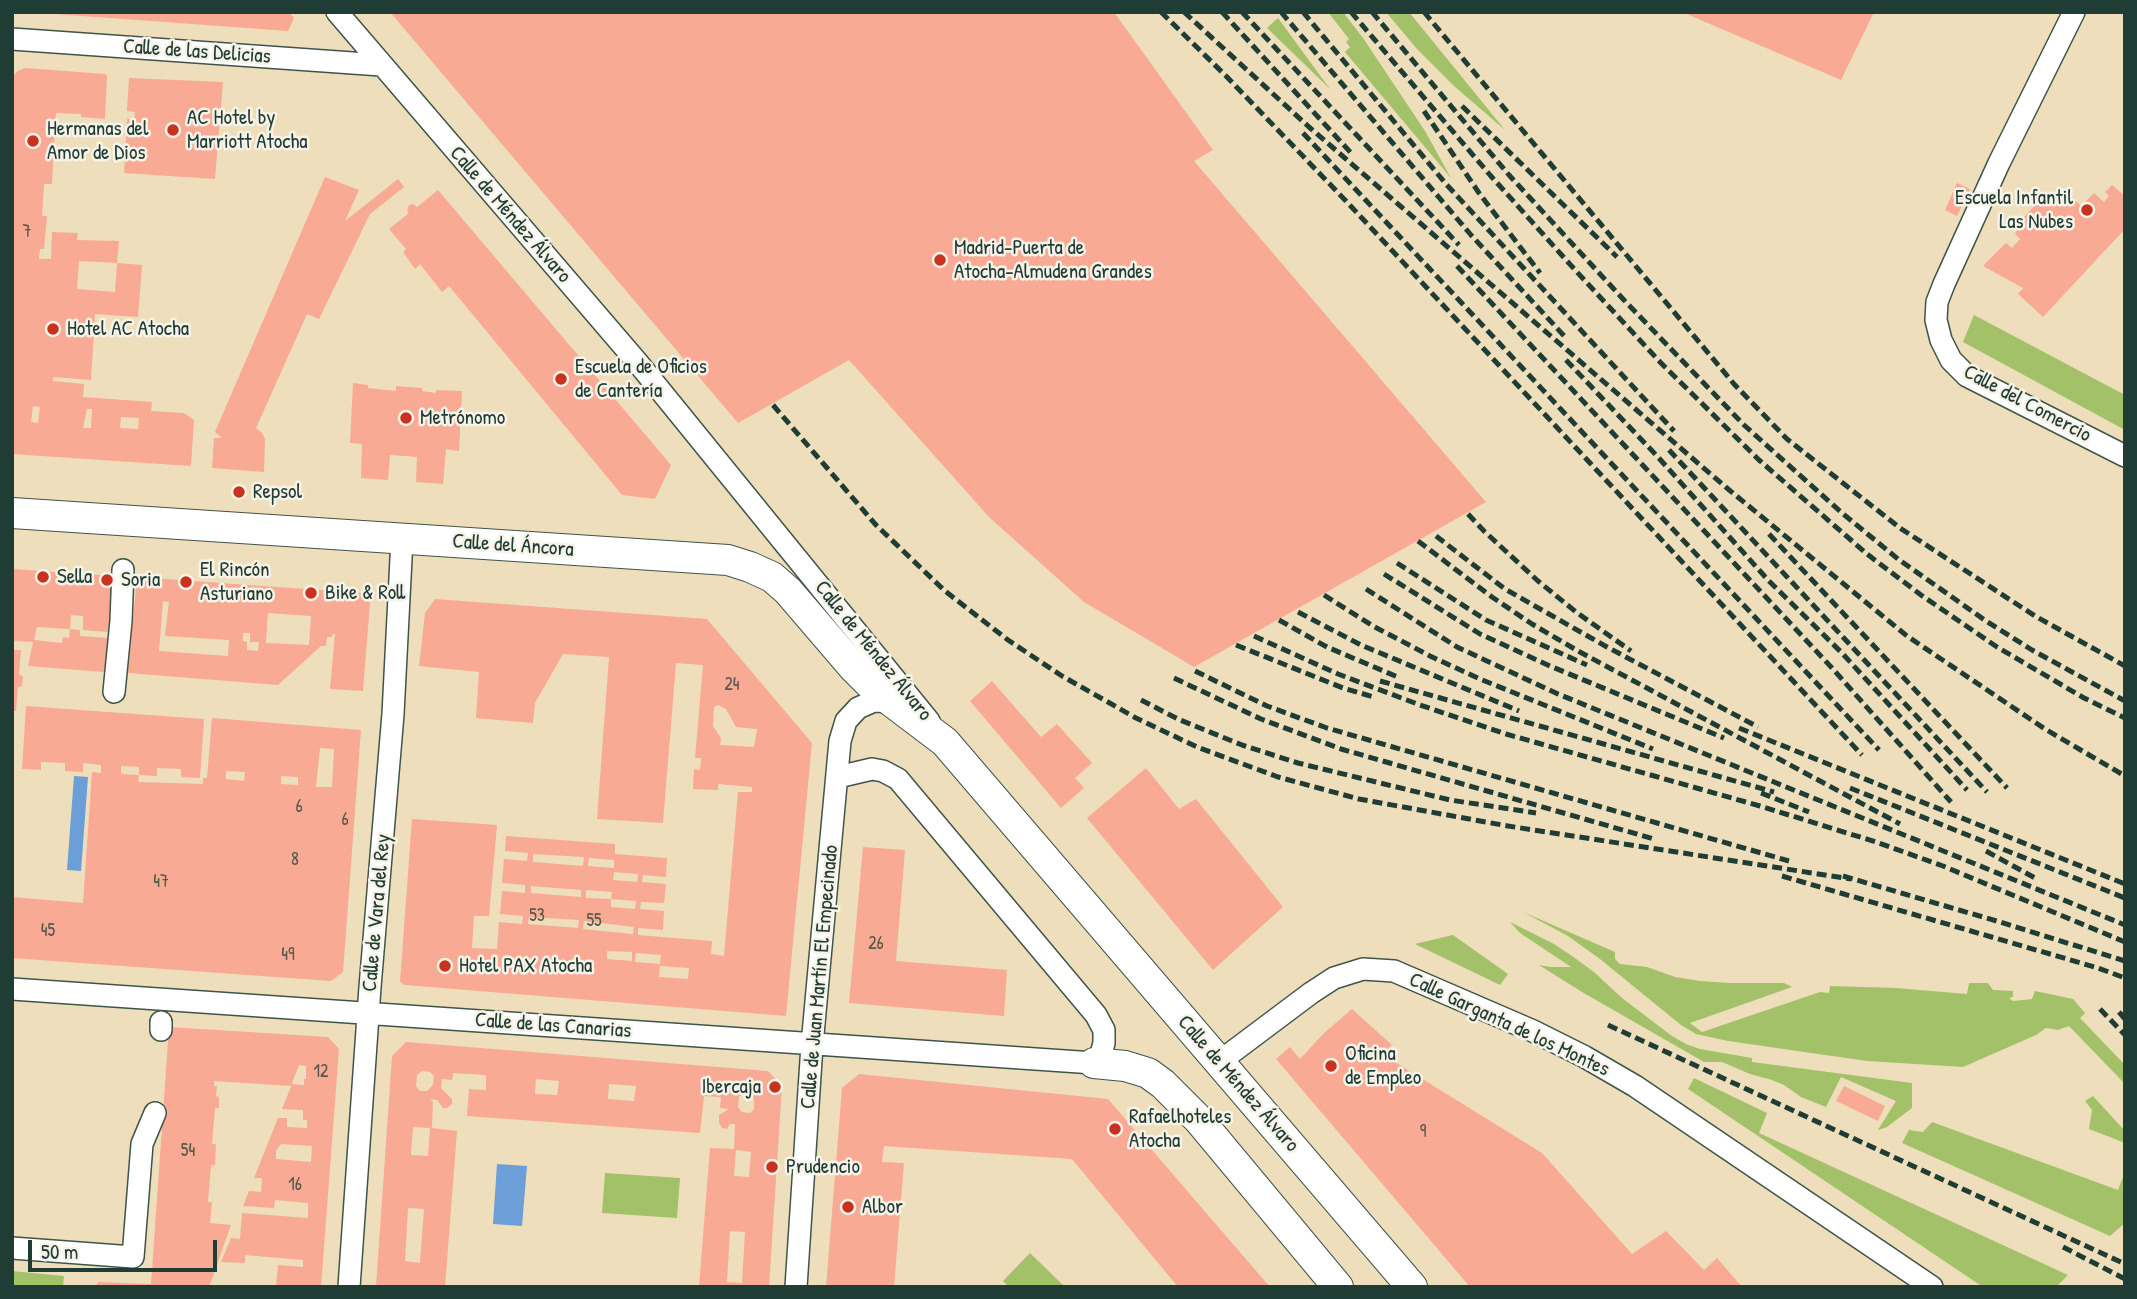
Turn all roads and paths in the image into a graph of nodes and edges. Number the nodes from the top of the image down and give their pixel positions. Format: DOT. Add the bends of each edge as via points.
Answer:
graph roads {
  1 [pos="337,12"];
  2 [pos="2074,12"];
  3 [pos="12,39"];
  4 [pos="381,65"];
  5 [pos="2124,454"];
  6 [pos="12,513"];
  7 [pos="402,538"];
  8 [pos="123,570"];
  9 [pos="114,692"];
  10 [pos="892,702"];
  11 [pos="945,742"];
  12 [pos="838,777"];
  13 [pos="12,989"];
  14 [pos="369,1013"];
  15 [pos="813,1045"];
  16 [pos="1219,1062"];
  17 [pos="1094,1063"];
  18 [pos="155,1113"];
  19 [pos="12,1248"];
  20 [pos="349,1287"];
  21 [pos="796,1287"];
  22 [pos="1338,1287"];
  23 [pos="1412,1287"];
  24 [pos="1931,1287"];
  1 -- 4 [label="street, Calle de Méndez Álvaro"];
  2 -- 5 [label="street, Calle del Comercio" via="1944,284 1937,320 1951,360 1967,376"];
  3 -- 4 [label="street, Calle de las Delicias"];
  4 -- 11 [label="street, Calle de Méndez Álvaro" via="646,373"];
  6 -- 7 [label="main road, Calle del Áncora"];
  7 -- 10 [label="main road, Calle del Áncora" via="728,560 750,567 772,577 788,592 854,668"];
  7 -- 14 [label="street, Calle de Vara del Rey"];
  8 -- 9 [label="street"];
  10 -- 11 [label="main road, Calle del Áncora"];
  10 -- 12 [label="street, Calle de Juan Martín El Empecinado" via="874,701 851,714 840,741"];
  11 -- 16 [label="main road, Calle de Méndez Álvaro"];
  12 -- 15 [label="street, Calle de Juan Martín El Empecinado"];
  12 -- 17 [label="street" via="872,769 898,779 1096,1015 1104,1030 1104,1043"];
  13 -- 14 [label="street, Calle de las Canarias"];
  14 -- 15 [label="street, Calle de las Canarias"];
  14 -- 20 [label="street, Calle de Vara del Rey"];
  15 -- 17 [label="street, Calle de las Canarias"];
  15 -- 21 [label="street, Calle de Juan Martín El Empecinado"];
  16 -- 23 [label="main road, Calle de Méndez Álvaro"];
  16 -- 24 [label="street, Calle Garganta de los Montes" via="1335,978 1363,969 1394,971 1585,1056"];
  17 -- 22 [label="main road" via="1125,1066 1148,1073 1163,1084 1199,1120"];
  18 -- 19 [label="street" via="142,1144 133,1257"];
}
